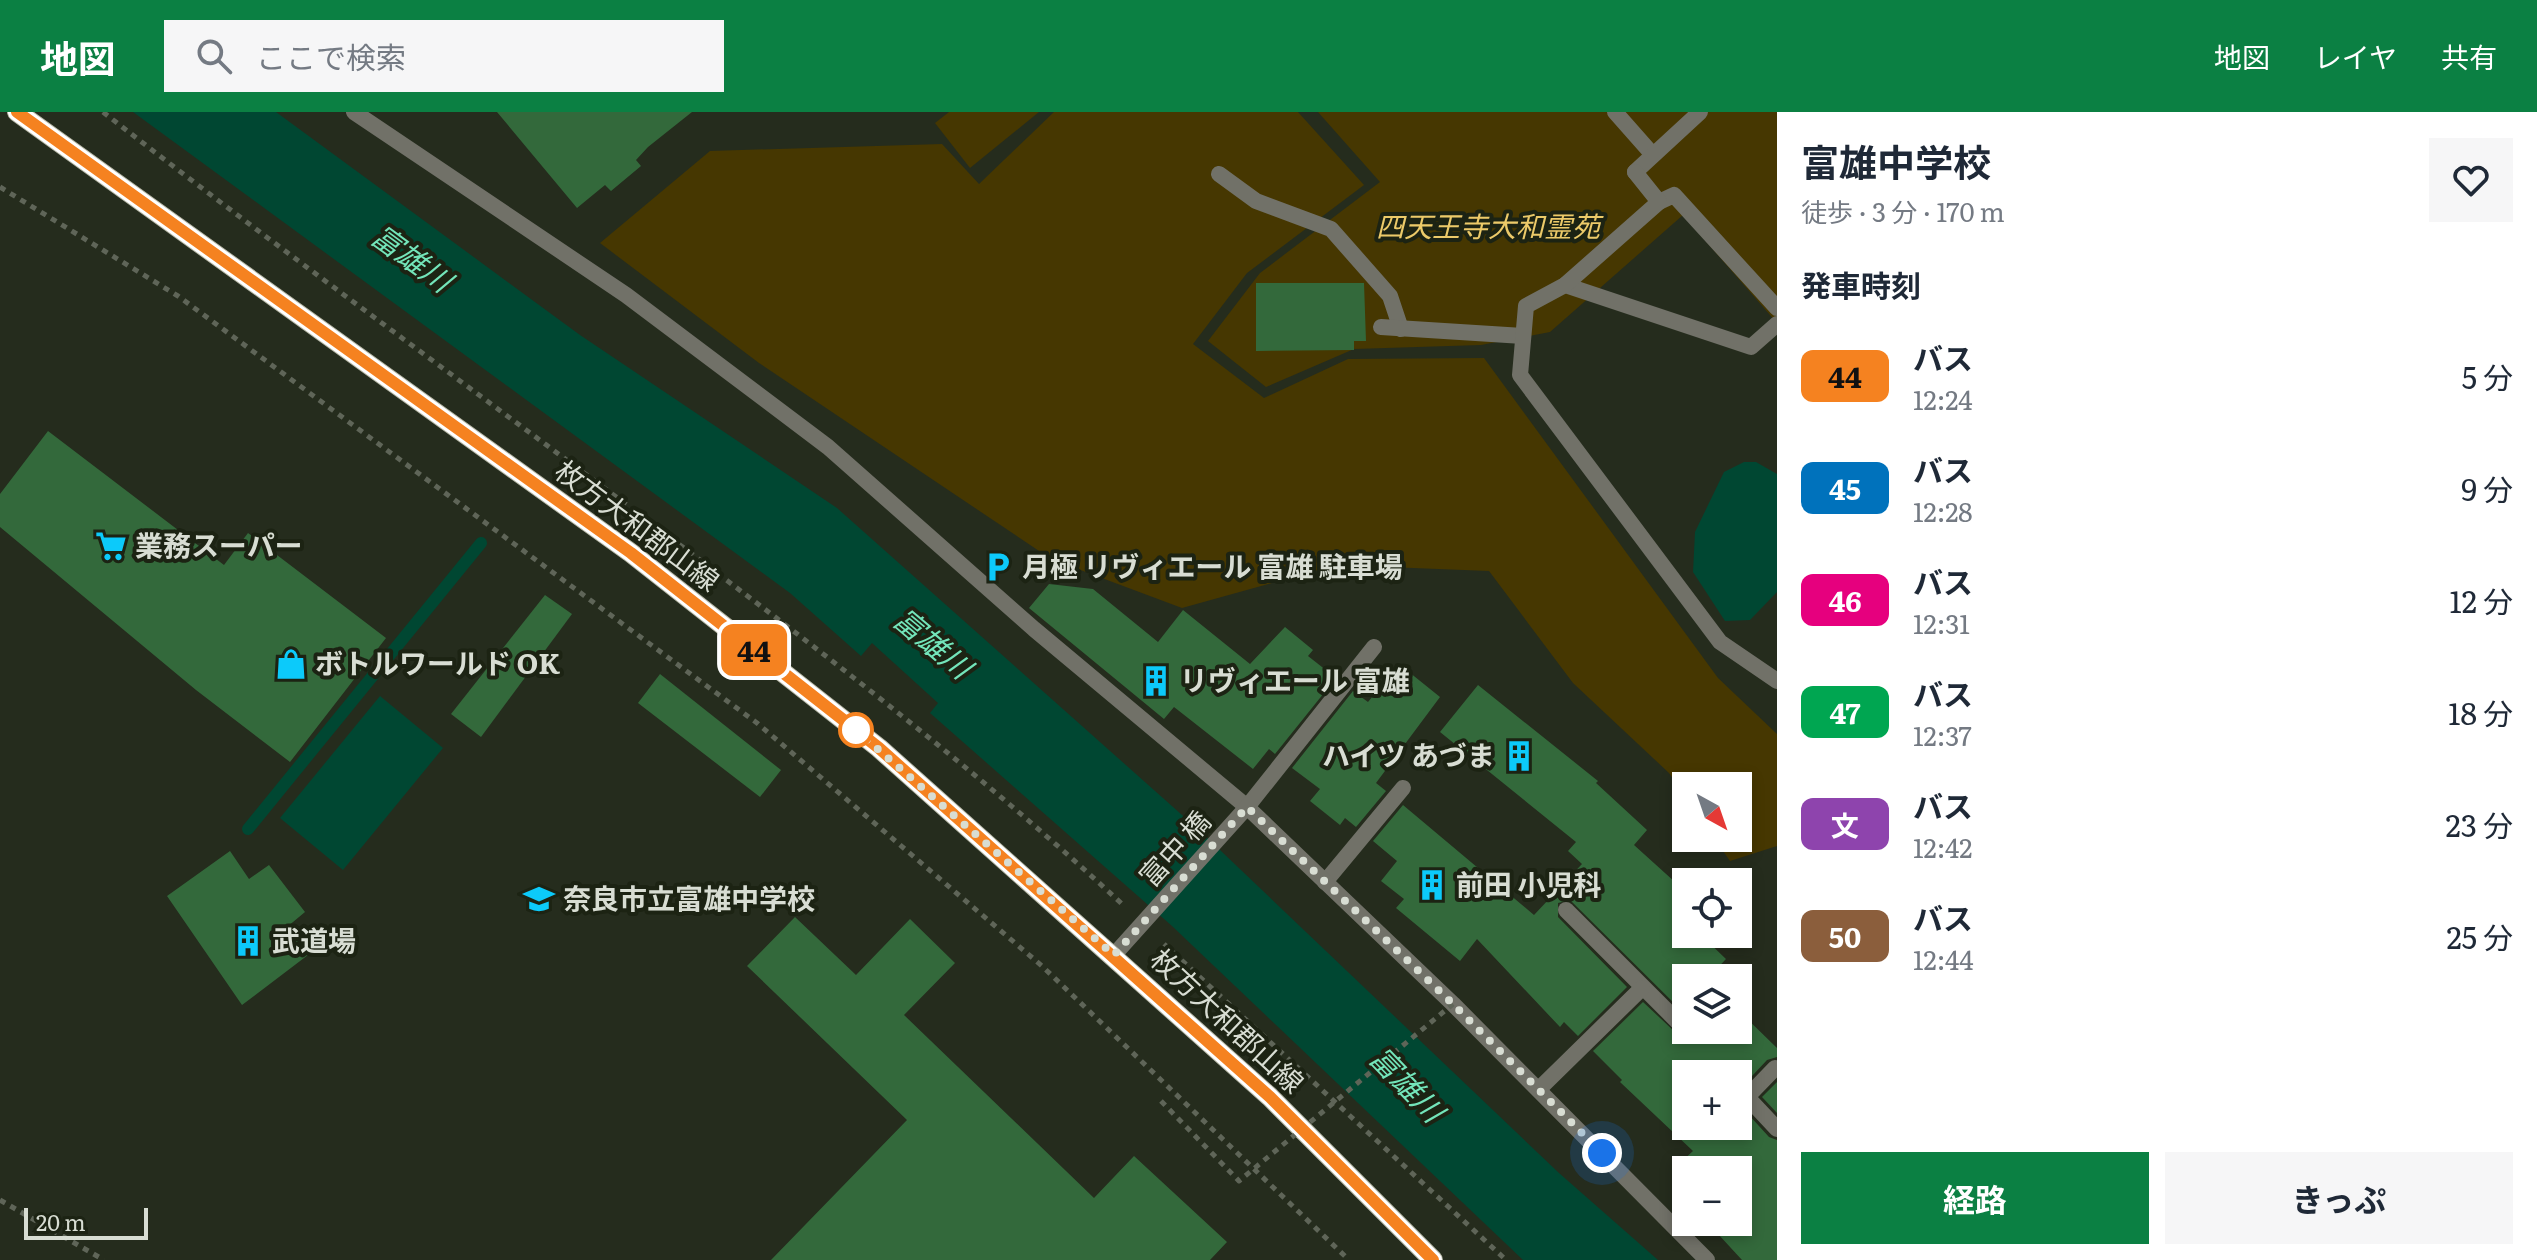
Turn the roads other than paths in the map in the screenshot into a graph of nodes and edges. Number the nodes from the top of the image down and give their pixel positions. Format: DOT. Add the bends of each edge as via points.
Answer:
graph roads {
  1 [pos="17,112"];
  2 [pos="354,112"];
  3 [pos="1615,112"];
  4 [pos="1700,112"];
  5 [pos="1653,155"];
  6 [pos="1219,174"];
  7 [pos="1659,202"];
  8 [pos="1565,285"];
  9 [pos="1777,308"];
  10 [pos="1777,324"];
  11 [pos="1381,327"];
  12 [pos="1401,329"];
  13 [pos="1523,336"];
  14 [pos="1374,647"];
  15 [pos="1777,681"];
  16 [pos="1403,788"];
  17 [pos="1247,807"];
  18 [pos="1325,882"];
  19 [pos="1566,910"];
  20 [pos="1114,955"];
  21 [pos="1642,988"];
  22 [pos="1672,1016"];
  23 [pos="1775,1068"];
  24 [pos="1539,1089"];
  25 [pos="1777,1129"];
  26 [pos="1433,1260"];
  27 [pos="1707,1260"];
  1 -- 20 [label="main road, 枚方大和郡山線" via="631,553 879,748"];
  2 -- 17 [label="street" via="626,295 828,447"];
  3 -- 5 [label="street"];
  4 -- 5 [label="street"];
  5 -- 7 [label="street" via="1635,172"];
  6 -- 12 [label="street" via="1256,201 1331,229 1390,296"];
  7 -- 8 [label="street"];
  7 -- 9 [label="street" via="1674,195"];
  8 -- 10 [label="street" via="1751,347"];
  8 -- 13 [label="street" via="1526,306"];
  11 -- 12 [label="street"];
  12 -- 13 [label="street"];
  13 -- 15 [label="street" via="1520,375 1720,642"];
  14 -- 17 [label="street, 富中 橋"];
  16 -- 18 [label="street"];
  17 -- 18 [label="street"];
  17 -- 20 [label="street, 富中 橋"];
  18 -- 24 [label="street"];
  19 -- 21 [label="street"];
  20 -- 26 [label="main road, 枚方大和郡山線" via="1270,1097"];
  21 -- 22 [label="street"];
  21 -- 24 [label="street"];
  23 -- 25 [label="street" via="1747,1097"];
  24 -- 27 [label="street"];
}
